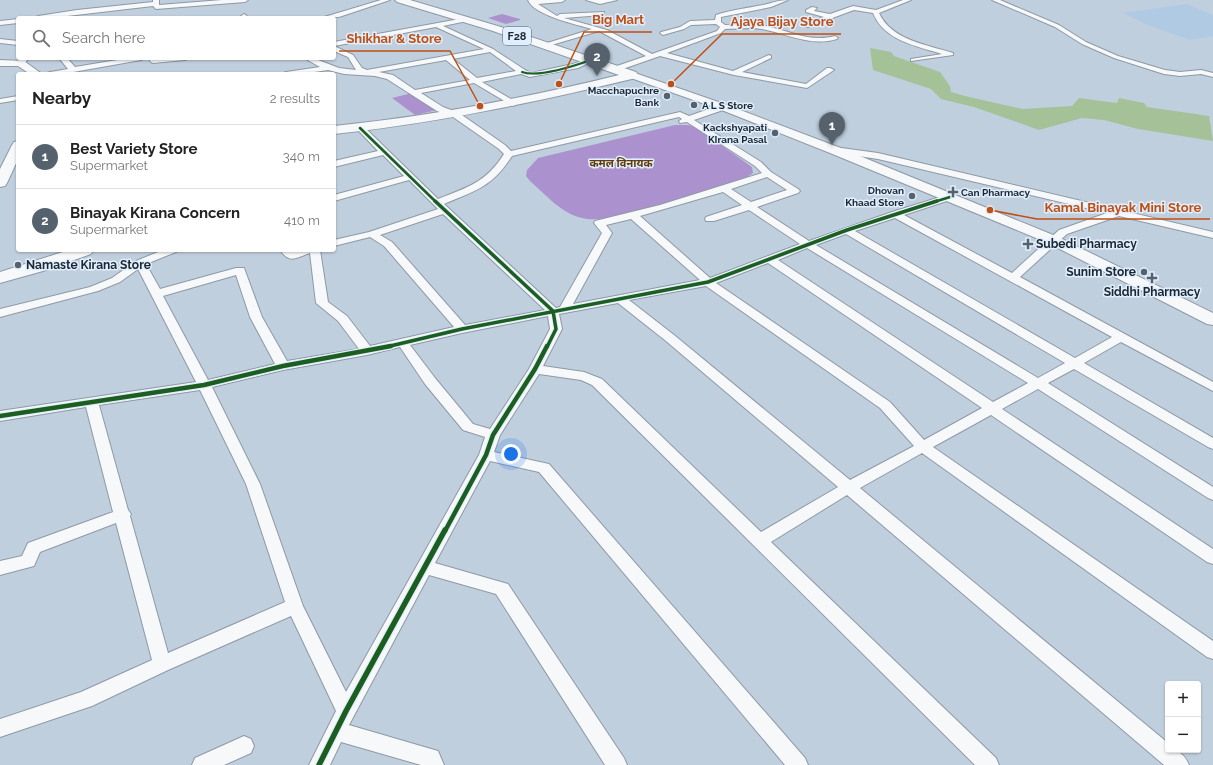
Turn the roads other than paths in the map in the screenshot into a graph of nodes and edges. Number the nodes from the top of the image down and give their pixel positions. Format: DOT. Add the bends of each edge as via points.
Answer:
graph roads {
  1 [pos="245,0"];
  2 [pos="387,0"];
  3 [pos="400,0"];
  4 [pos="562,0"];
  5 [pos="589,0"];
  6 [pos="614,0"];
  7 [pos="785,0"];
  8 [pos="908,0"];
  9 [pos="995,0"];
  10 [pos="156,2"];
  11 [pos="532,2"];
  12 [pos="119,3"];
  13 [pos="814,8"];
  14 [pos="876,12"];
  15 [pos="602,13"];
  16 [pos="51,16"];
  17 [pos="336,16"];
  18 [pos="829,16"];
  19 [pos="554,17"];
  20 [pos="465,20"];
  21 [pos="16,21"];
  22 [pos="0,23"];
  23 [pos="720,25"];
  24 [pos="438,26"];
  25 [pos="806,26"];
  26 [pos="599,30"];
  27 [pos="663,33"];
  28 [pos="835,38"];
  29 [pos="0,41"];
  30 [pos="16,43"];
  31 [pos="336,44"];
  32 [pos="546,45"];
  33 [pos="336,49"];
  34 [pos="491,50"];
  35 [pos="655,55"];
  36 [pos="351,56"];
  37 [pos="768,57"];
  38 [pos="344,58"];
  39 [pos="448,58"];
  40 [pos="22,60"];
  41 [pos="65,60"];
  42 [pos="108,60"];
  43 [pos="153,60"];
  44 [pos="164,60"];
  45 [pos="312,60"];
  46 [pos="591,60"];
  47 [pos="914,60"];
  48 [pos="336,61"];
  49 [pos="0,63"];
  50 [pos="324,66"];
  51 [pos="616,69"];
  52 [pos="73,70"];
  53 [pos="830,70"];
  54 [pos="35,72"];
  55 [pos="62,72"];
  56 [pos="296,72"];
  57 [pos="366,72"];
  58 [pos="522,72"];
  59 [pos="734,73"];
  60 [pos="632,75"];
  61 [pos="1213,75"];
  62 [pos="476,81"];
  63 [pos="415,92"];
  64 [pos="16,98"];
  65 [pos="0,101"];
  66 [pos="513,104"];
  67 [pos="723,107"];
  68 [pos="456,115"];
  69 [pos="689,119"];
  70 [pos="360,128"];
  71 [pos="336,130"];
  72 [pos="16,149"];
  73 [pos="834,150"];
  74 [pos="384,152"];
  75 [pos="509,154"];
  76 [pos="503,162"];
  77 [pos="336,164"];
  78 [pos="768,174"];
  79 [pos="411,177"];
  80 [pos="0,182"];
  81 [pos="724,189"];
  82 [pos="336,197"];
  83 [pos="950,197"];
  84 [pos="750,206"];
  85 [pos="441,207"];
  86 [pos="1120,212"];
  87 [pos="895,214"];
  88 [pos="634,216"];
  89 [pos="710,219"];
  90 [pos="847,230"];
  91 [pos="372,234"];
  92 [pos="1213,235"];
  93 [pos="1053,240"];
  94 [pos="336,243"];
  95 [pos="809,245"];
  96 [pos="79,252"];
  97 [pos="167,252"];
  98 [pos="287,252"];
  99 [pos="303,252"];
  100 [pos="314,252"];
  101 [pos="771,260"];
  102 [pos="140,263"];
  103 [pos="0,278"];
  104 [pos="1013,278"];
  105 [pos="708,282"];
  106 [pos="156,294"];
  107 [pos="619,298"];
  108 [pos="559,310"];
  109 [pos="0,313"];
  110 [pos="1213,320"];
  111 [pos="462,329"];
  112 [pos="1122,337"];
  113 [pos="403,343"];
  114 [pos="367,351"];
  115 [pos="1076,363"];
  116 [pos="283,366"];
  117 [pos="535,369"];
  118 [pos="1038,383"];
  119 [pos="204,386"];
  120 [pos="1213,387"];
  121 [pos="92,402"];
  122 [pos="991,409"];
  123 [pos="0,416"];
  124 [pos="493,435"];
  125 [pos="1213,444"];
  126 [pos="923,447"];
  127 [pos="486,456"];
  128 [pos="848,488"];
  129 [pos="1213,494"];
  130 [pos="123,514"];
  131 [pos="760,541"];
  132 [pos="1213,557"];
  133 [pos="426,567"];
  134 [pos="0,568"];
  135 [pos="295,606"];
  136 [pos="1213,651"];
  137 [pos="162,664"];
  138 [pos="346,711"];
  139 [pos="0,728"];
  140 [pos="336,730"];
  141 [pos="244,746"];
  142 [pos="202,765"];
  143 [pos="319,765"];
  144 [pos="434,765"];
  145 [pos="617,765"];
  146 [pos="798,765"];
  147 [pos="990,765"];
  148 [pos="1179,765"];
  1 -- 10 [label="street" via="156,7"];
  2 -- 17 [label="street"];
  3 -- 20 [label="main road, F28"];
  4 -- 11 [label="street"];
  5 -- 6 [label="street"];
  7 -- 23 [label="street" via="718,16"];
  8 -- 14 [label="street"];
  9 -- 61 [label="street" via="1057,26 1084,43 1116,57 1164,72 1201,72"];
  10 -- 12 [label="street"];
  11 -- 19 [label="street"];
  12 -- 16 [label="street"];
  13 -- 18 [label="street" via="808,11"];
  14 -- 18 [label="street" via="853,8"];
  14 -- 47 [label="street" via="881,25 890,33 952,54"];
  15 -- 19 [label="street"];
  18 -- 25 [label="street"];
  19 -- 26 [label="street"];
  20 -- 24 [label="street"];
  20 -- 32 [label="main road, F28"];
  21 -- 22 [label="street"];
  23 -- 27 [label="street" via="690,23"];
  23 -- 28 [label="street" via="759,27 789,36 823,41"];
  23 -- 35 [label="street" via="719,32"];
  24 -- 31 [label="street"];
  24 -- 34 [label="street"];
  26 -- 32 [label="street"];
  26 -- 35 [label="street"];
  29 -- 30 [label="street"];
  32 -- 46 [label="main road, F28"];
  33 -- 36 [label="street"];
  34 -- 39 [label="street"];
  34 -- 58 [label="street"];
  35 -- 51 [label="street"];
  35 -- 59 [label="street"];
  36 -- 38 [label="street"];
  36 -- 57 [label="street" via="359,69"];
  37 -- 59 [label="street"];
  39 -- 57 [label="street"];
  39 -- 62 [label="street"];
  40 -- 49 [label="main road"];
  40 -- 54 [label="main road"];
  41 -- 52 [label="street"];
  42 -- 52 [label="street"];
  43 -- 44 [label="street"];
  45 -- 50 [label="street"];
  46 -- 51 [label="main road, F28"];
  46 -- 58 [label="street" via="575,66 530,75"];
  48 -- 50 [label="street"];
  50 -- 56 [label="street"];
  50 -- 57 [label="street" via="349,72"];
  51 -- 60 [label="main road, F28"];
  52 -- 55 [label="street"];
  53 -- 59 [label="street" via="807,86"];
  57 -- 63 [label="street" via="390,77"];
  58 -- 62 [label="street"];
  60 -- 66 [label="main road"];
  60 -- 67 [label="main road, F28"];
  62 -- 63 [label="street"];
  62 -- 66 [label="street"];
  63 -- 68 [label="street" via="440,109"];
  64 -- 65 [label="street"];
  66 -- 68 [label="main road"];
  67 -- 69 [label="street"];
  67 -- 73 [label="main road, F28"];
  68 -- 70 [label="main road"];
  68 -- 75 [label="street" via="502,146"];
  69 -- 75 [label="street" via="680,114"];
  69 -- 76 [label="street"];
  69 -- 78 [label="street" via="758,164"];
  70 -- 71 [label="main road"];
  70 -- 74 [label="street"];
  72 -- 80 [label="main road"];
  73 -- 83 [label="main road, F28"];
  73 -- 86 [label="street" via="878,156"];
  74 -- 77 [label="street"];
  74 -- 79 [label="street"];
  75 -- 76 [label="street"];
  76 -- 85 [label="street" via="489,179"];
  78 -- 81 [label="street"];
  78 -- 84 [label="street" via="795,191"];
  79 -- 82 [label="street"];
  79 -- 85 [label="street"];
  81 -- 84 [label="street"];
  81 -- 88 [label="street"];
  83 -- 87 [label="street"];
  83 -- 93 [label="main road, F28"];
  84 -- 89 [label="street"];
  84 -- 95 [label="street"];
  85 -- 91 [label="street"];
  85 -- 108 [label="street"];
  86 -- 92 [label="street"];
  86 -- 93 [label="street" via="1063,232"];
  87 -- 90 [label="street"];
  87 -- 104 [label="street"];
  88 -- 105 [label="street"];
  88 -- 108 [label="street" via="599,224 607,233"];
  90 -- 95 [label="street"];
  90 -- 115 [label="street"];
  91 -- 94 [label="street"];
  91 -- 111 [label="street" via="388,244"];
  93 -- 104 [label="street"];
  93 -- 110 [label="main road, F28"];
  95 -- 101 [label="street"];
  95 -- 118 [label="street"];
  96 -- 103 [label="main road"];
  97 -- 102 [label="street"];
  98 -- 99 [label="street" via="290,256"];
  100 -- 114 [label="street" via="322,303 342,317"];
  101 -- 105 [label="street"];
  101 -- 122 [label="street"];
  102 -- 106 [label="street"];
  102 -- 109 [label="street" via="116,280 94,289"];
  104 -- 112 [label="street"];
  105 -- 107 [label="street"];
  105 -- 126 [label="street" via="885,405"];
  106 -- 116 [label="street" via="240,270 256,317"];
  106 -- 119 [label="street"];
  107 -- 108 [label="street"];
  107 -- 128 [label="street"];
  108 -- 111 [label="street"];
  108 -- 117 [label="street" via="556,328"];
  111 -- 113 [label="street"];
  112 -- 115 [label="street"];
  112 -- 120 [label="street"];
  113 -- 114 [label="street"];
  113 -- 124 [label="street" via="468,427"];
  114 -- 116 [label="street"];
  115 -- 118 [label="street"];
  115 -- 125 [label="street"];
  116 -- 119 [label="street"];
  117 -- 124 [label="street"];
  117 -- 131 [label="street" via="584,376 597,382"];
  118 -- 122 [label="street"];
  118 -- 129 [label="street"];
  119 -- 121 [label="street"];
  119 -- 135 [label="street" via="254,484"];
  121 -- 123 [label="street"];
  121 -- 130 [label="street"];
  122 -- 126 [label="street"];
  122 -- 132 [label="street"];
  124 -- 127 [label="street"];
  126 -- 128 [label="street"];
  126 -- 136 [label="street"];
  127 -- 133 [label="street"];
  127 -- 146 [label="street" via="544,468"];
  128 -- 131 [label="street"];
  128 -- 148 [label="street"];
  130 -- 134 [label="street" via="34,548 28,561"];
  130 -- 137 [label="street"];
  131 -- 147 [label="street"];
  133 -- 138 [label="street"];
  133 -- 145 [label="street" via="502,589"];
  135 -- 137 [label="street"];
  135 -- 138 [label="street"];
  137 -- 139 [label="street" via="85,700"];
  138 -- 140 [label="street"];
  140 -- 143 [label="street"];
  140 -- 144 [label="street" via="431,758"];
  141 -- 142 [label="street"];
}
